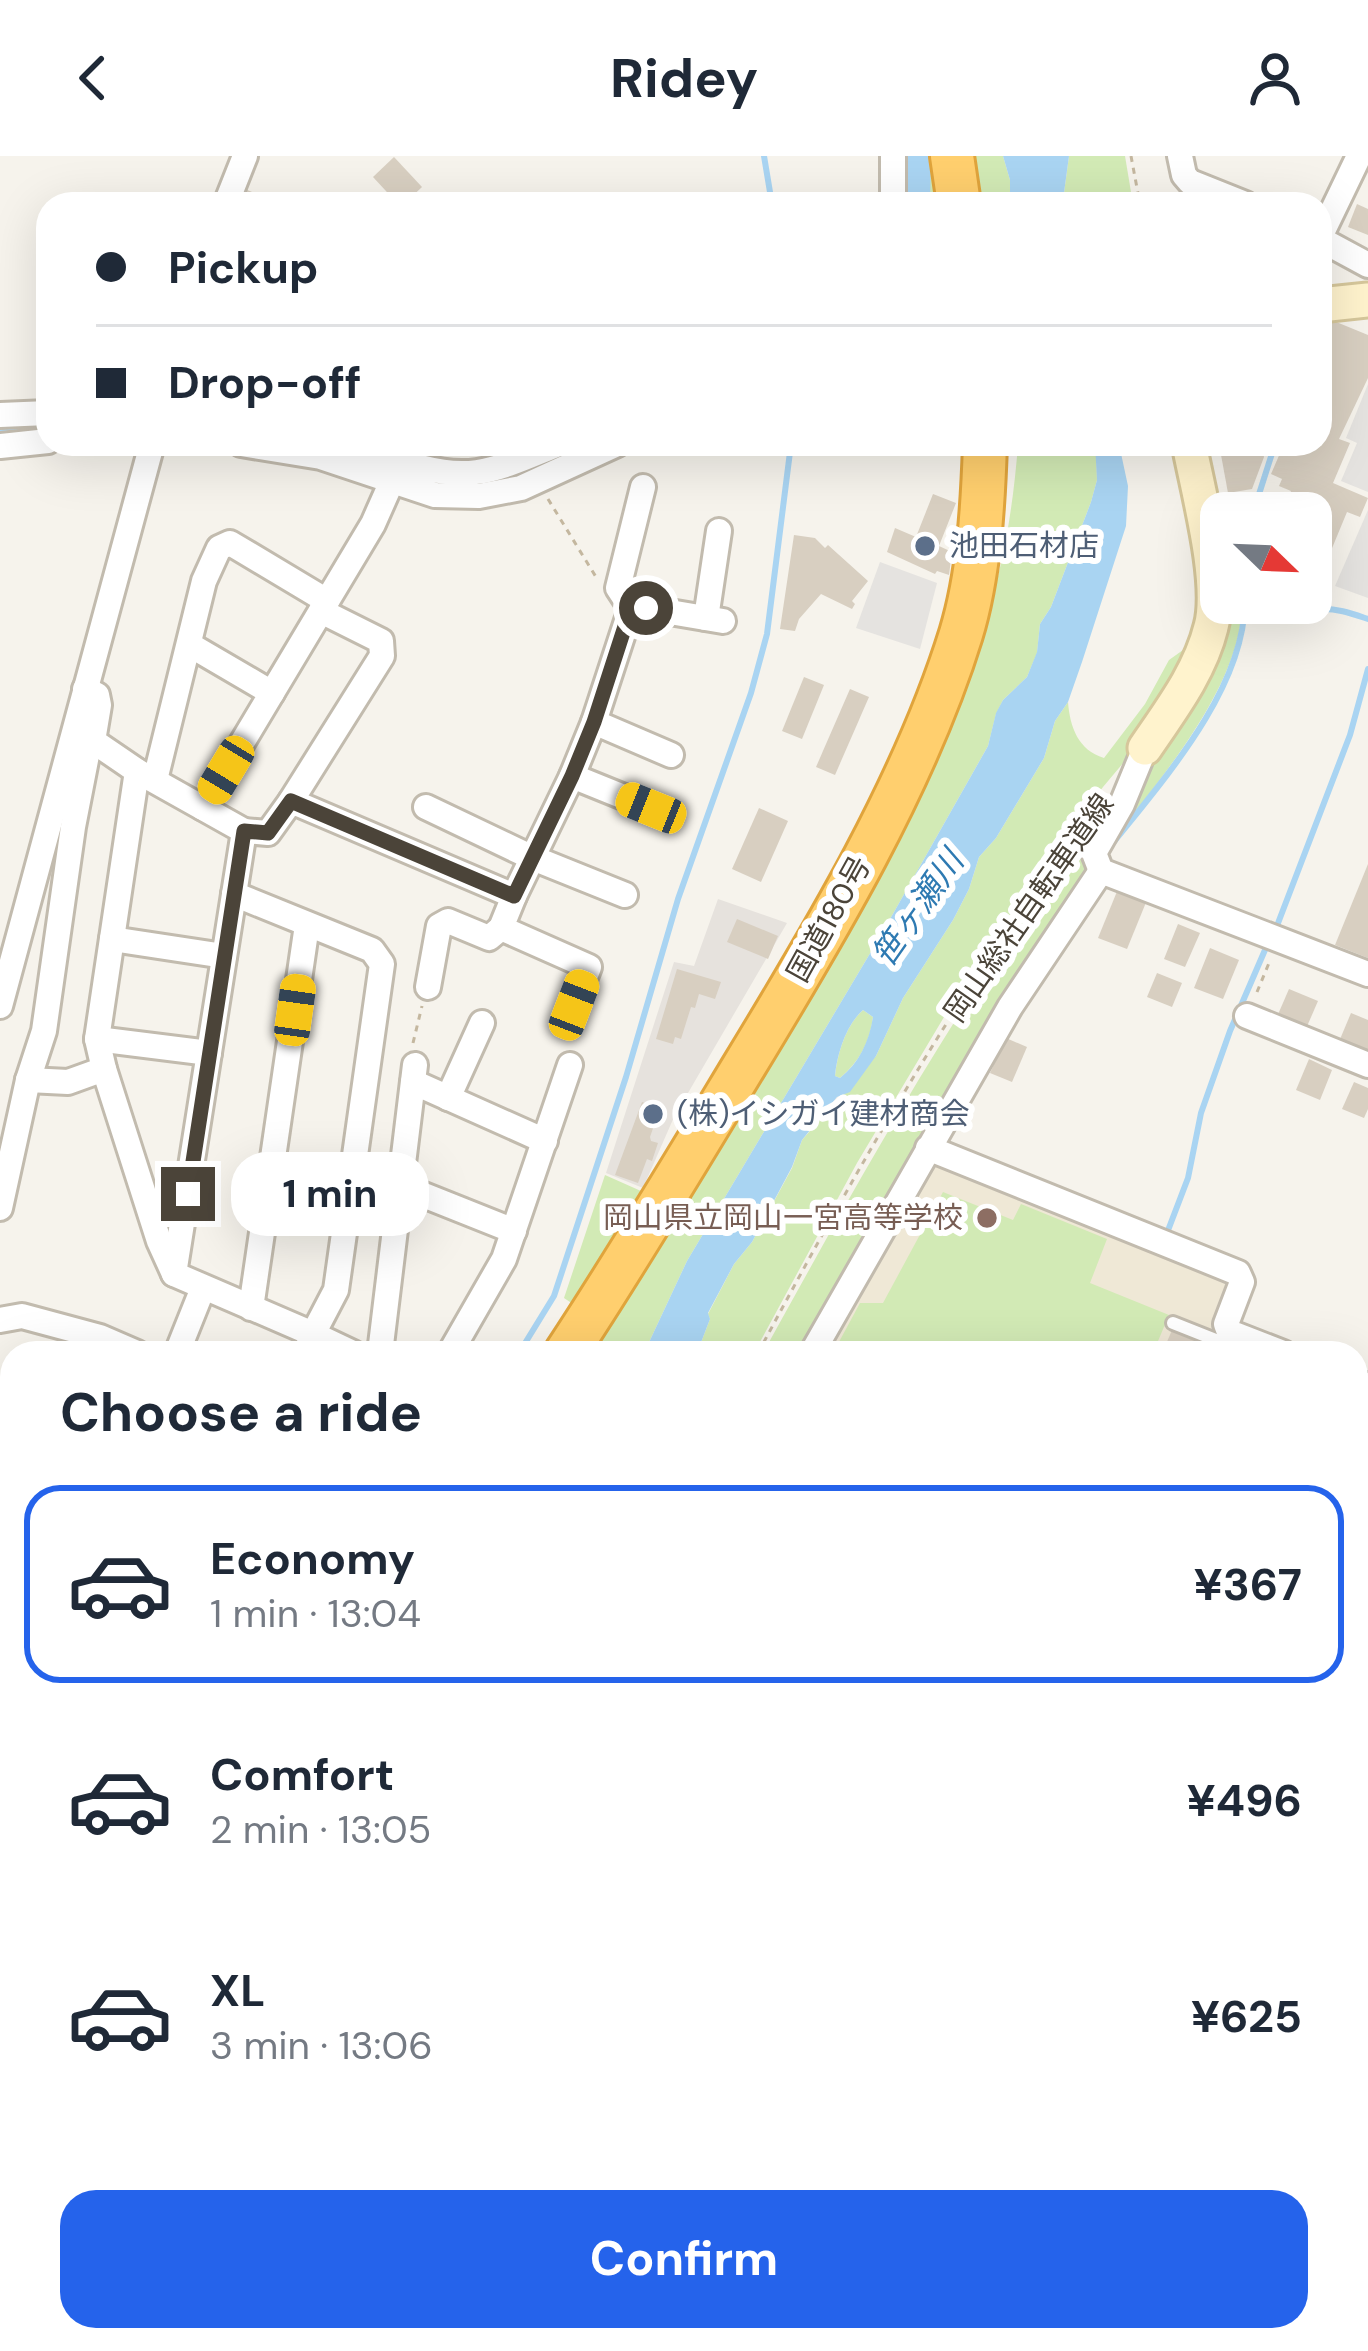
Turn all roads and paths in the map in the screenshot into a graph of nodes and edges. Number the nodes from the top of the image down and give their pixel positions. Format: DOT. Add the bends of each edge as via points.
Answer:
graph roads {
  1 [pos="245,156"];
  2 [pos="893,156"];
  3 [pos="952,156"];
  4 [pos="1131,156"];
  5 [pos="1180,156"];
  6 [pos="1359,156"];
  7 [pos="231,192"];
  8 [pos="893,192"];
  9 [pos="957,192"];
  10 [pos="1138,192"];
  11 [pos="1215,192"];
  12 [pos="1332,219"];
  13 [pos="1332,245"];
  14 [pos="1368,265"];
  15 [pos="1368,300"];
  16 [pos="1332,304"];
  17 [pos="36,414"];
  18 [pos="0,415"];
  19 [pos="36,442"];
  20 [pos="0,446"];
  21 [pos="149,456"];
  22 [pos="315,456"];
  23 [pos="387,456"];
  24 [pos="528,456"];
  25 [pos="591,456"];
  26 [pos="984,456"];
  27 [pos="1191,456"];
  28 [pos="392,482"];
  29 [pos="643,487"];
  30 [pos="521,488"];
  31 [pos="718,531"];
  32 [pos="324,606"];
  33 [pos="630,606"];
  34 [pos="190,645"];
  35 [pos="85,689"];
  36 [pos="272,693"];
  37 [pos="594,722"];
  38 [pos="93,741"];
  39 [pos="1144,748"];
  40 [pos="671,755"];
  41 [pos="146,776"];
  42 [pos="572,776"];
  43 [pos="291,801"];
  44 [pos="426,807"];
  45 [pos="202,808"];
  46 [pos="651,808"];
  47 [pos="1081,829"];
  48 [pos="244,831"];
  49 [pos="533,858"];
  50 [pos="1098,864"];
  51 [pos="235,895"];
  52 [pos="625,895"];
  53 [pos="514,896"];
  54 [pos="307,925"];
  55 [pos="501,928"];
  56 [pos="1274,938"];
  57 [pos="112,939"];
  58 [pos="224,956"];
  59 [pos="1368,974"];
  60 [pos="428,988"];
  61 [pos="574,1005"];
  62 [pos="0,1006"];
  63 [pos="1247,1016"];
  64 [pos="482,1023"];
  65 [pos="97,1040"];
  66 [pos="209,1053"];
  67 [pos="1368,1064"];
  68 [pos="570,1065"];
  69 [pos="104,1069"];
  70 [pos="414,1073"];
  71 [pos="28,1080"];
  72 [pos="448,1098"];
  73 [pos="545,1141"];
  74 [pos="928,1148"];
  75 [pos="400,1186"];
  76 [pos="0,1208"];
  77 [pos="514,1232"];
  78 [pos="174,1274"];
  79 [pos="203,1288"];
  80 [pos="251,1308"];
  81 [pos="0,1320"];
  82 [pos="1173,1323"];
  83 [pos="109,1341"];
  84 [pos="182,1341"];
  85 [pos="306,1341"];
  86 [pos="310,1341"];
  87 [pos="381,1341"];
  88 [pos="457,1341"];
  89 [pos="576,1341"];
  90 [pos="765,1341"];
  91 [pos="819,1341"];
  92 [pos="1218,1341"];
  93 [pos="1252,1341"];
  1 -- 7 [label="street"];
  2 -- 8 [label="street"];
  3 -- 9 [label="highway"];
  4 -- 10 [label="path"];
  5 -- 11 [label="street" via="1190,182"];
  6 -- 12 [label="street"];
  13 -- 14 [label="street"];
  15 -- 16 [label="main road"];
  17 -- 18 [label="street"];
  19 -- 20 [label="street"];
  21 -- 35 [label="street"];
  22 -- 28 [label="street"];
  23 -- 24 [label="street" via="475,473"];
  25 -- 30 [label="street"];
  26 -- 89 [label="highway, 国道180号" via="962,632 929,720 802,969"];
  27 -- 39 [label="main road" via="1213,570 1212,625 1187,686"];
  28 -- 30 [label="street" via="435,495"];
  28 -- 32 [label="street"];
  29 -- 33 [label="street" via="617,588"];
  30 -- 33 [label="path" via="547,497 606,592"];
  31 -- 33 [label="street" via="714,619"];
  32 -- 34 [label="street" via="230,543 219,548 204,581"];
  32 -- 36 [label="street"];
  32 -- 43 [label="street" via="381,641 382,656"];
  33 -- 37 [label="street"];
  34 -- 36 [label="street"];
  34 -- 41 [label="street"];
  35 -- 38 [label="street" via="99,705"];
  35 -- 62 [label="street"];
  36 -- 45 [label="street"];
  37 -- 40 [label="street"];
  37 -- 42 [label="street"];
  38 -- 41 [label="street"];
  38 -- 71 [label="street" via="44,1031"];
  39 -- 50 [label="street"];
  41 -- 45 [label="street"];
  41 -- 57 [label="street"];
  42 -- 46 [label="street"];
  42 -- 49 [label="street"];
  43 -- 48 [label="street" via="268,833"];
  43 -- 53 [label="street"];
  44 -- 49 [label="street"];
  45 -- 48 [label="street"];
  47 -- 90 [label="path, 岡山総社自転車道線" via="951,1016"];
  48 -- 51 [label="street"];
  49 -- 52 [label="street"];
  49 -- 53 [label="street"];
  50 -- 56 [label="street"];
  50 -- 74 [label="street"];
  51 -- 54 [label="street"];
  51 -- 58 [label="street"];
  53 -- 55 [label="street"];
  54 -- 80 [label="street"];
  54 -- 86 [label="street" via="372,950 382,964 335,1290"];
  55 -- 60 [label="street" via="489,938 448,921 439,926"];
  55 -- 61 [label="street" via="589,967"];
  56 -- 59 [label="street"];
  56 -- 63 [label="path"];
  57 -- 58 [label="street"];
  57 -- 65 [label="street"];
  58 -- 66 [label="street"];
  60 -- 70 [label="path" via="411,1053"];
  63 -- 67 [label="street"];
  64 -- 72 [label="street"];
  65 -- 66 [label="street"];
  65 -- 69 [label="street"];
  66 -- 78 [label="street"];
  68 -- 73 [label="street"];
  69 -- 71 [label="street" via="68,1082"];
  69 -- 78 [label="street"];
  70 -- 72 [label="street"];
  70 -- 75 [label="street"];
  71 -- 76 [label="street"];
  72 -- 73 [label="street"];
  73 -- 77 [label="street"];
  74 -- 91 [label="street"];
  74 -- 93 [label="street" via="1238,1273 1226,1324"];
  75 -- 77 [label="street"];
  75 -- 87 [label="street"];
  77 -- 88 [label="street"];
  78 -- 79 [label="street"];
  79 -- 80 [label="street"];
  79 -- 84 [label="street"];
  80 -- 85 [label="street"];
  81 -- 83 [label="street" via="22,1316"];
  82 -- 92 [label="lane"];
}
